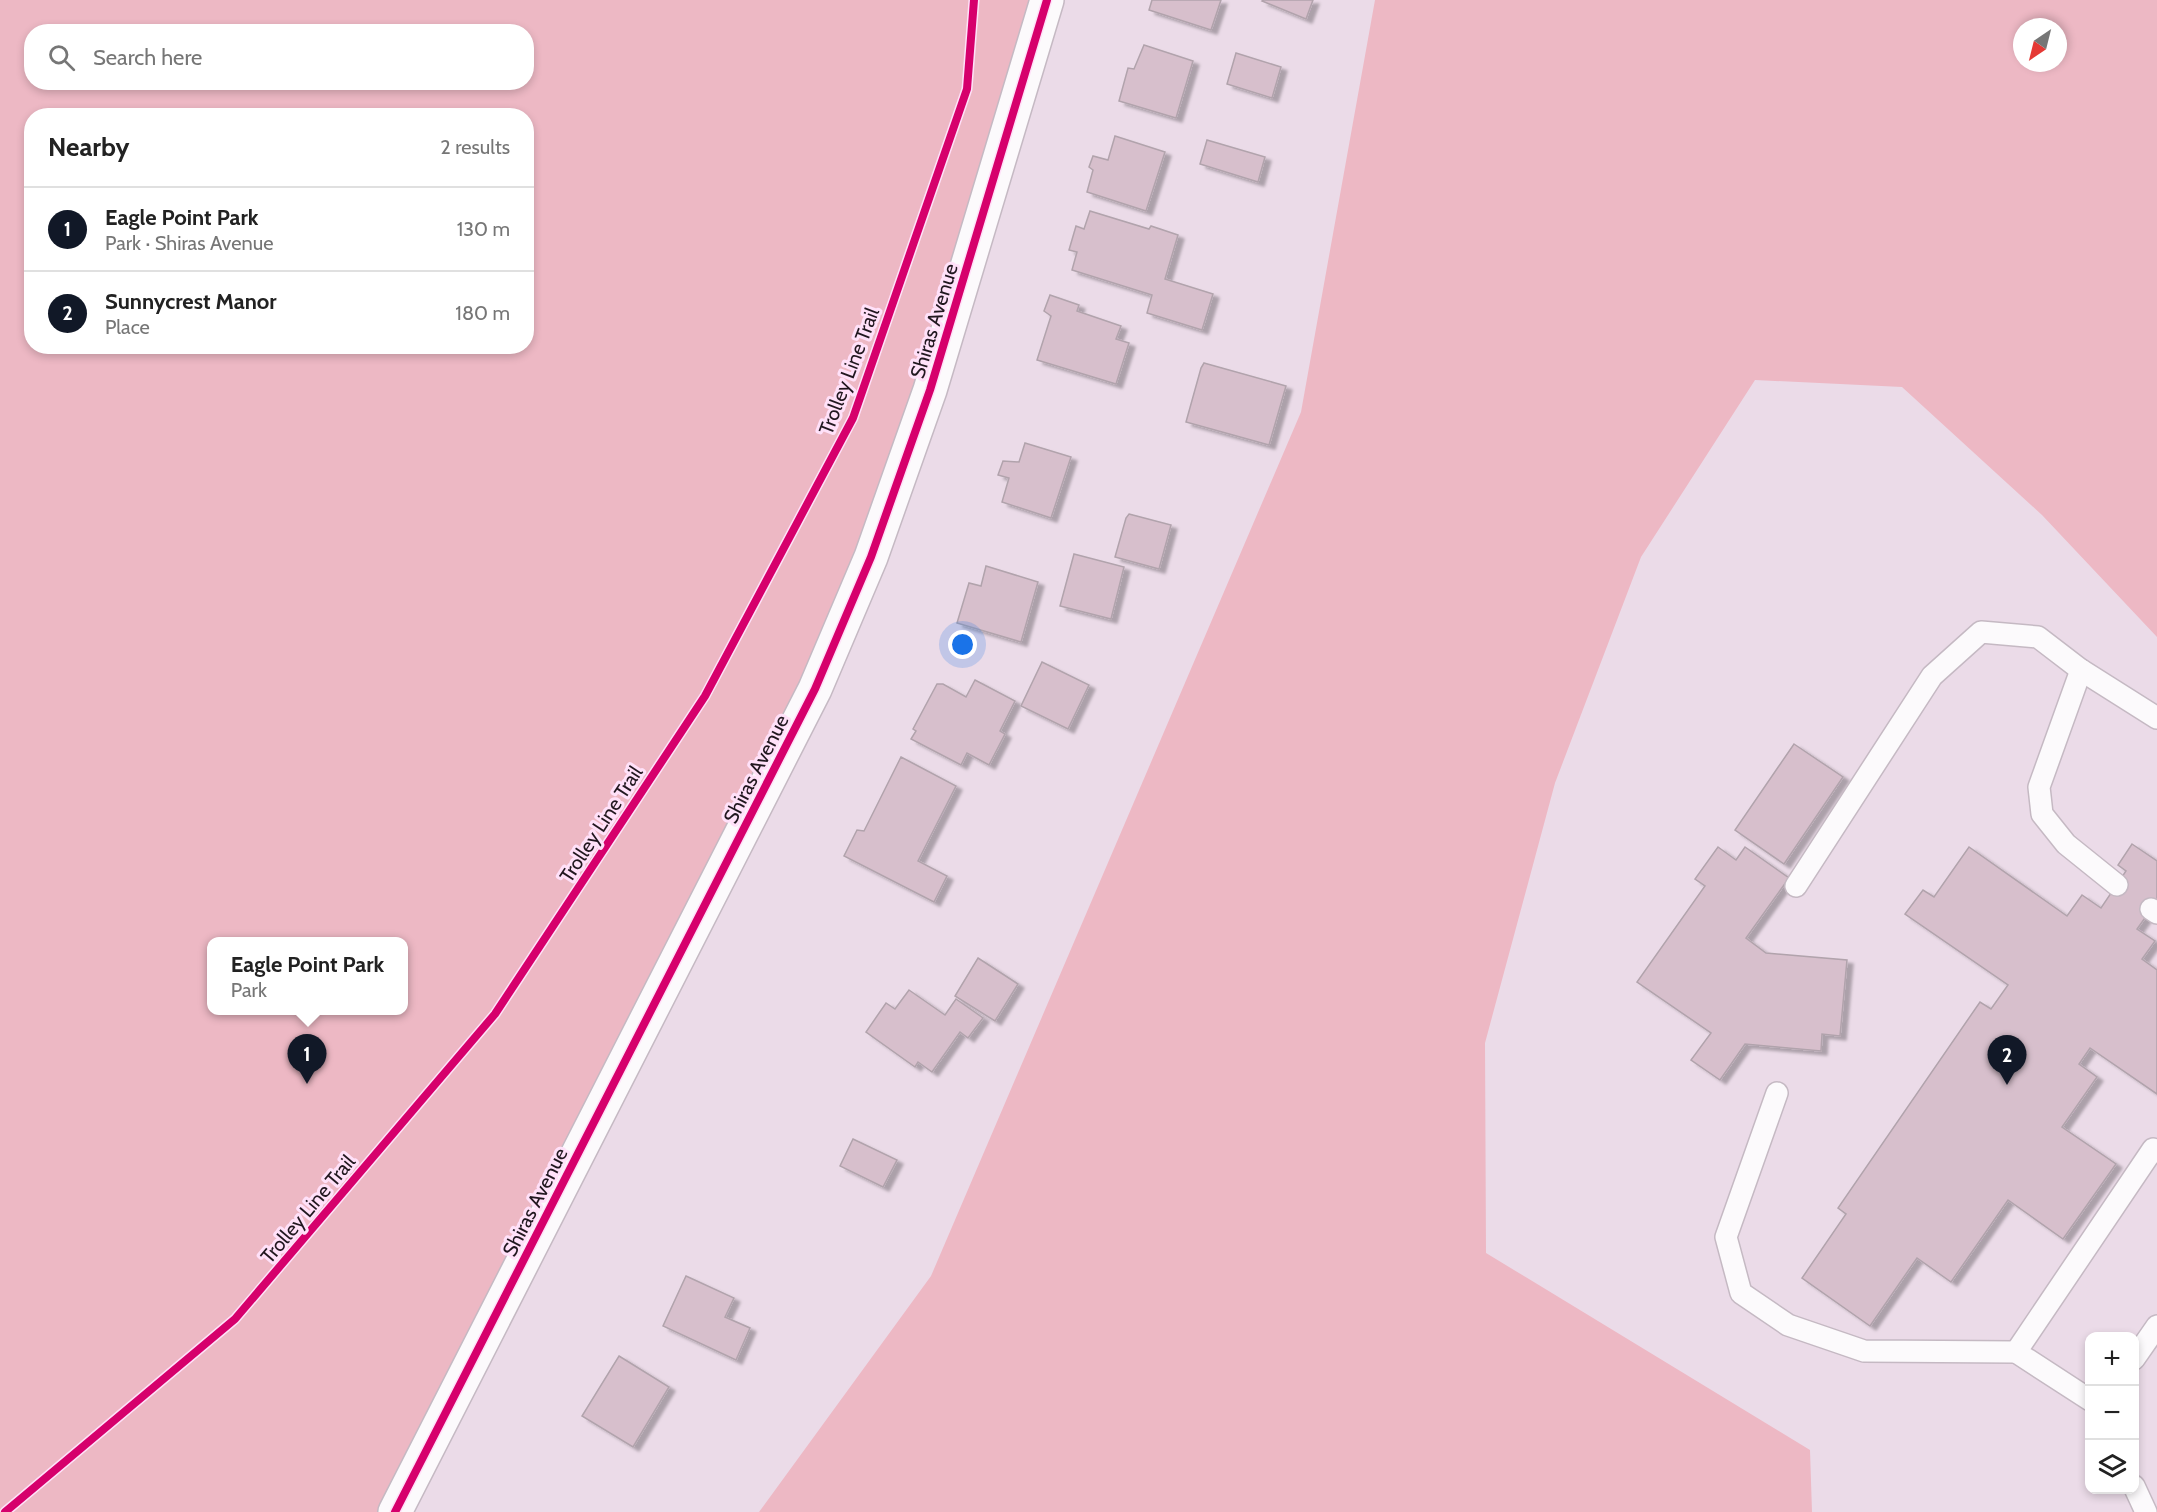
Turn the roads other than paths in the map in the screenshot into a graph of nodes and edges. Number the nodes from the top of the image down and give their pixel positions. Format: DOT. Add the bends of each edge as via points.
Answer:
graph roads {
  1 [pos="1047,0"];
  2 [pos="2081,670"];
  3 [pos="2157,718"];
  4 [pos="2117,885"];
  5 [pos="1796,886"];
  6 [pos="1777,1093"];
  7 [pos="2157,1152"];
  8 [pos="2157,1326"];
  9 [pos="2016,1352"];
  10 [pos="2139,1352"];
  11 [pos="2085,1398"];
  12 [pos="2138,1494"];
  13 [pos="395,1512"];
  14 [pos="2146,1512"];
  1 -- 13 [label="street, Shiras Avenue" via="930,390 871,557 814,689"];
  2 -- 3 [label="lane"];
  2 -- 4 [label="lane" via="2039,787 2042,814 2066,843"];
  2 -- 5 [label="lane" via="2038,637 1981,633 1932,676"];
  6 -- 9 [label="lane" via="1726,1237 1741,1293 1788,1325 1864,1351"];
  7 -- 9 [label="lane" via="2153,1149"];
  8 -- 10 [label="lane"];
  9 -- 11 [label="lane"];
  12 -- 14 [label="lane"];
}
